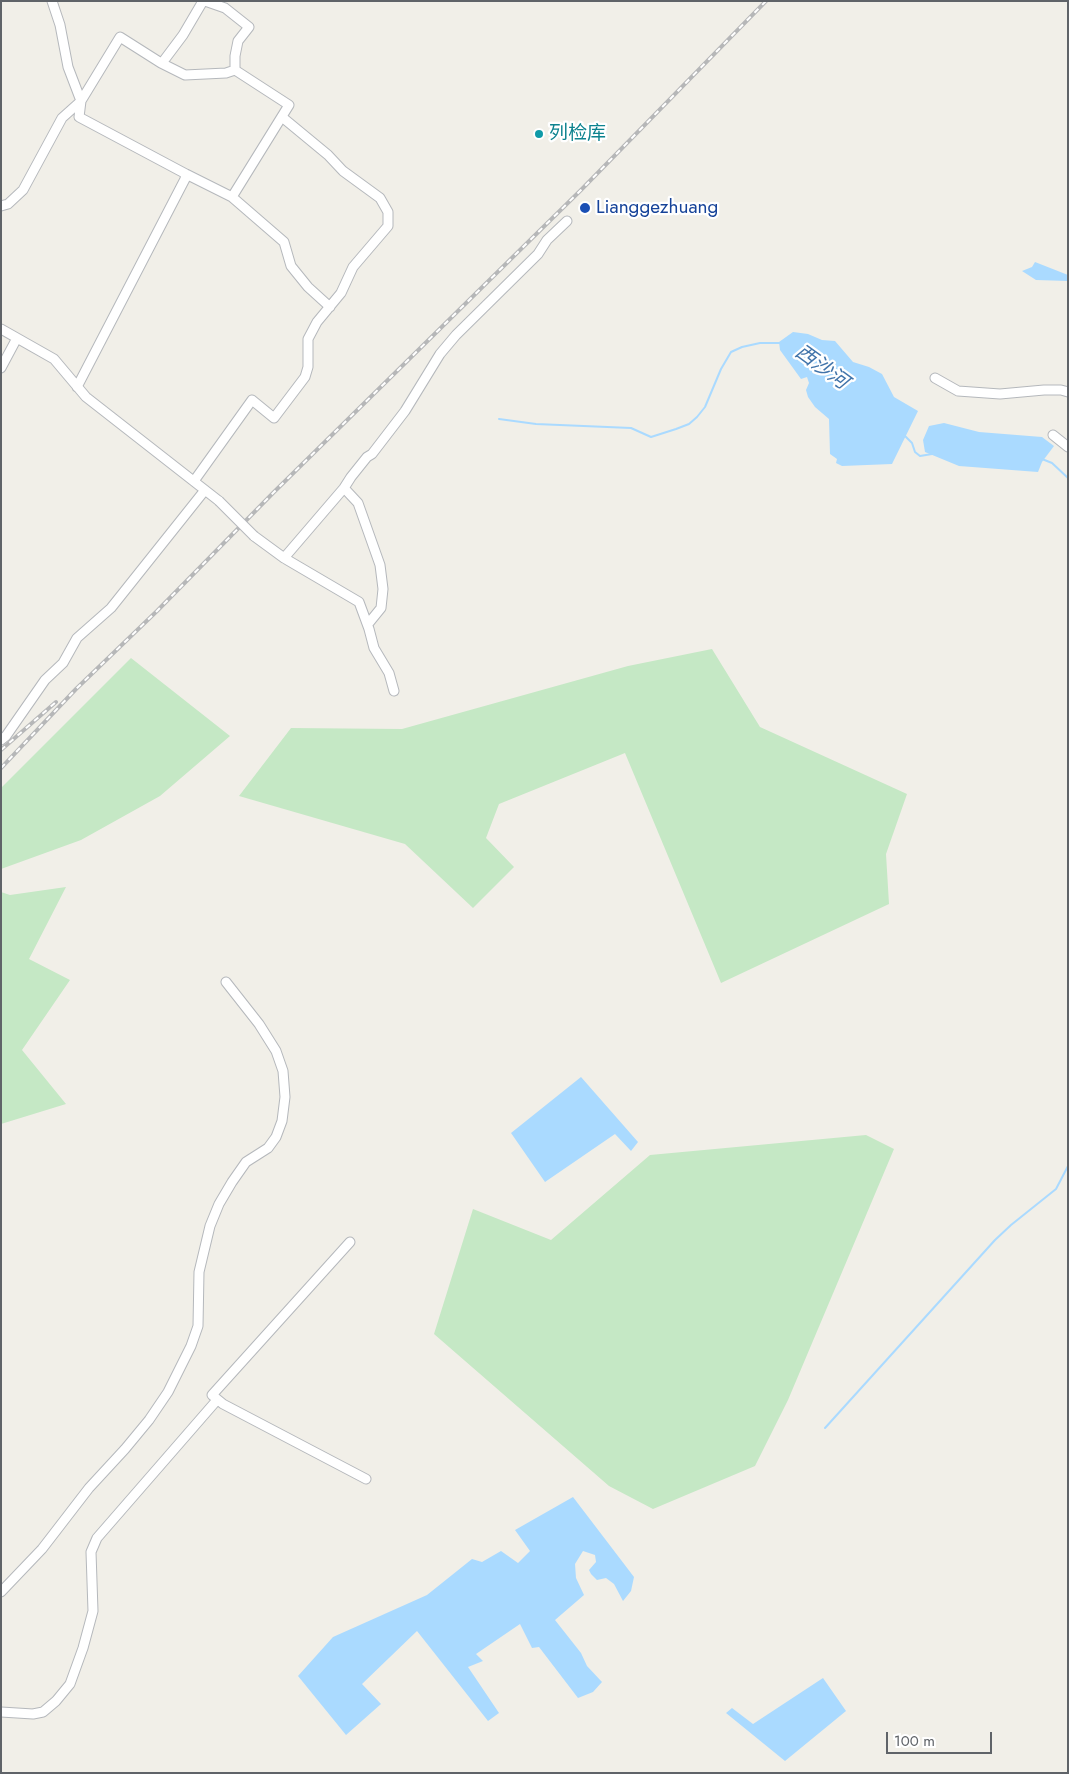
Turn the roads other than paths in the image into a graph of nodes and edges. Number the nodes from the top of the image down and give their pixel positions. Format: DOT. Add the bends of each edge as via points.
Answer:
graph roads {
  1 [pos="52,1"];
  2 [pos="204,1"];
  3 [pos="162,63"];
  4 [pos="235,70"];
  5 [pos="81,101"];
  6 [pos="282,117"];
  7 [pos="186,174"];
  8 [pos="232,197"];
  9 [pos="1,206"];
  10 [pos="567,221"];
  11 [pos="330,307"];
  12 [pos="1,329"];
  13 [pos="17,338"];
  14 [pos="1,368"];
  15 [pos="935,378"];
  16 [pos="78,387"];
  17 [pos="1068,392"];
  18 [pos="1053,436"];
  19 [pos="1068,447"];
  20 [pos="194,481"];
  21 [pos="344,488"];
  22 [pos="205,490"];
  23 [pos="284,558"];
  24 [pos="368,624"];
  25 [pos="394,691"];
  26 [pos="1,740"];
  27 [pos="226,982"];
  28 [pos="350,1242"];
  29 [pos="218,1400"];
  30 [pos="366,1479"];
  31 [pos="1,1592"];
  32 [pos="1,1712"];
  1 -- 5 [label="street" via="68,67"];
  2 -- 3 [label="street"];
  2 -- 4 [label="street" via="224,8 249,27 238,41"];
  3 -- 4 [label="street" via="186,75"];
  3 -- 5 [label="street" via="120,37"];
  4 -- 6 [label="street" via="289,105"];
  5 -- 7 [label="street" via="79,117"];
  5 -- 9 [label="street" via="62,118 23,190"];
  6 -- 8 [label="street"];
  6 -- 11 [label="street" via="343,171 380,198 388,212 388,226 353,267 341,294"];
  7 -- 8 [label="street"];
  7 -- 16 [label="street"];
  8 -- 11 [label="street" via="284,242 291,266"];
  10 -- 21 [label="street" via="440,354 405,411"];
  11 -- 20 [label="street" via="308,340 305,377 274,418 252,400"];
  12 -- 13 [label="street"];
  13 -- 14 [label="street"];
  13 -- 16 [label="street" via="54,359"];
  15 -- 17 [label="street" via="958,391 1000,394 1044,390"];
  16 -- 20 [label="street" via="86,397"];
  18 -- 19 [label="street"];
  20 -- 22 [label="street"];
  21 -- 23 [label="street"];
  21 -- 24 [label="street" via="358,503 380,565 381,608"];
  22 -- 23 [label="street, bridge" via="254,536"];
  22 -- 26 [label="street" via="112,608 77,638 63,663 45,680"];
  23 -- 24 [label="street" via="358,602"];
  24 -- 25 [label="street" via="374,648 389,673"];
  27 -- 31 [label="street" via="276,1051 283,1071 285,1097 282,1121 268,1148 246,1162 232,1182 210,1226 199,1272 198,1326 168,1392 149,1420 88,1488 42,1549"];
  28 -- 29 [label="street" via="212,1395"];
  29 -- 30 [label="street"];
  29 -- 32 [label="street" via="97,1538 90,1552 93,1611 70,1684 44,1712"];
}
